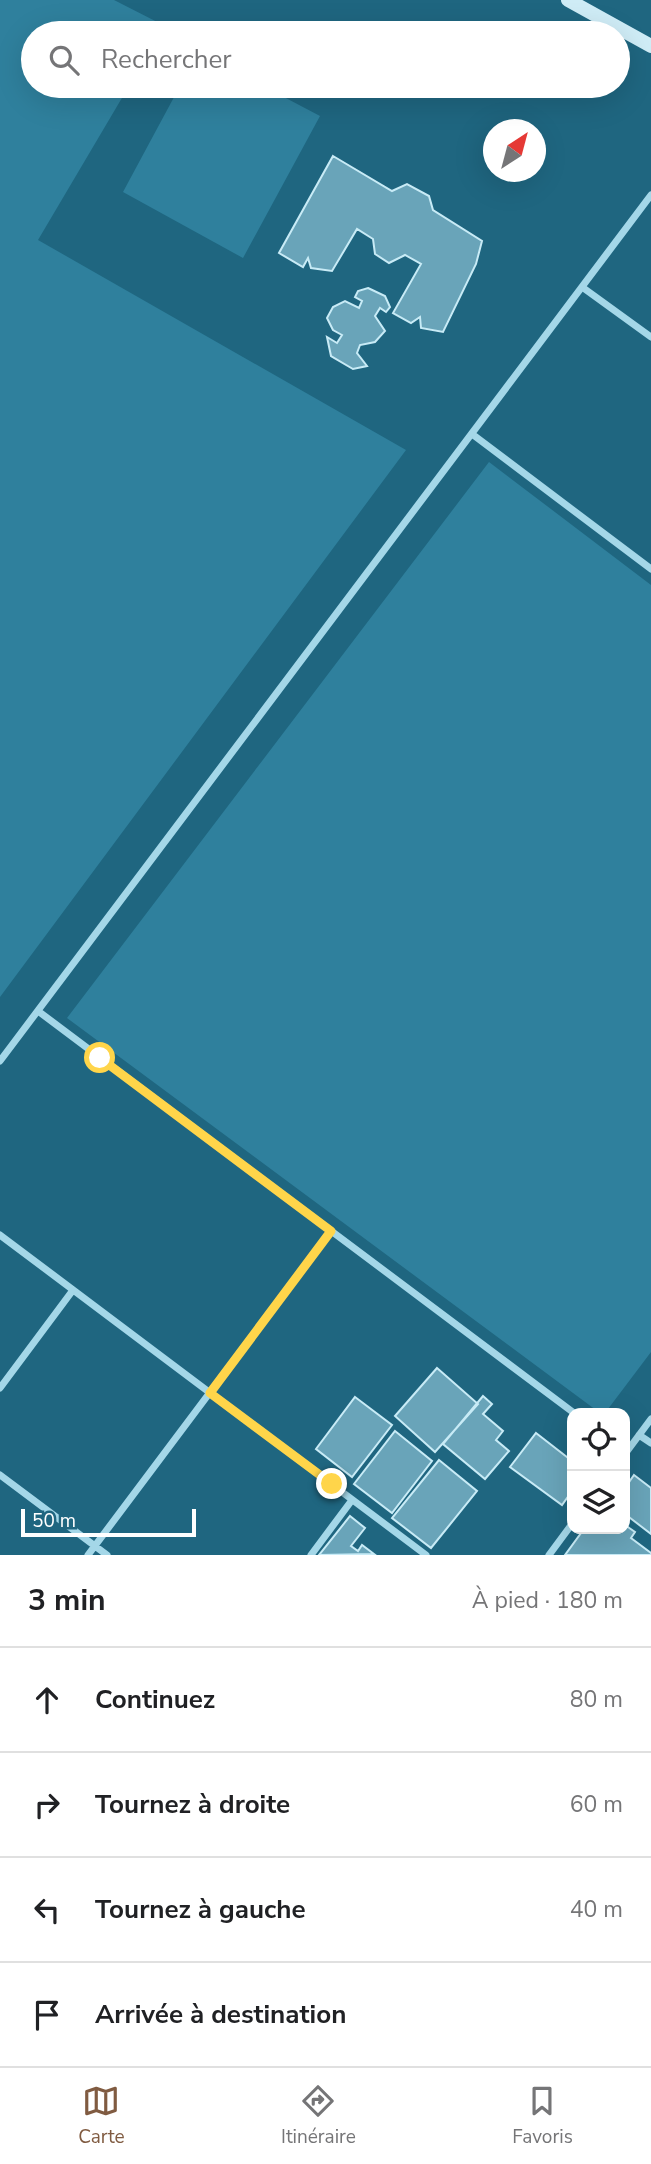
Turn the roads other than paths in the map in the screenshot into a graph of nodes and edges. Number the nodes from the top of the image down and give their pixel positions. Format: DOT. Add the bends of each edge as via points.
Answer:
graph roads {
  1 [pos="574,1"];
  2 [pos="608,21"];
  3 [pos="630,34"];
  4 [pos="651,46"];
  5 [pos="651,195"];
  6 [pos="582,287"];
  7 [pos="651,337"];
  8 [pos="472,434"];
  9 [pos="651,569"];
  10 [pos="37,1011"];
  11 [pos="0,1060"];
  12 [pos="331,1231"];
  13 [pos="0,1235"];
  14 [pos="73,1290"];
  15 [pos="0,1388"];
  16 [pos="210,1393"];
  17 [pos="567,1408"];
  18 [pos="651,1419"];
  19 [pos="639,1435"];
  20 [pos="651,1443"];
  21 [pos="630,1447"];
  22 [pos="0,1475"];
  23 [pos="352,1500"];
  24 [pos="567,1531"];
  25 [pos="95,1546"];
  26 [pos="88,1555"];
  27 [pos="107,1555"];
  28 [pos="311,1555"];
  29 [pos="426,1555"];
  30 [pos="549,1555"];
  1 -- 2 [label="main road"];
  3 -- 4 [label="main road"];
  5 -- 6 [label="street"];
  6 -- 7 [label="street"];
  6 -- 8 [label="street"];
  8 -- 9 [label="street"];
  8 -- 10 [label="street"];
  10 -- 11 [label="street"];
  10 -- 12 [label="street"];
  12 -- 16 [label="street"];
  12 -- 17 [label="street"];
  13 -- 14 [label="street"];
  14 -- 15 [label="street"];
  14 -- 16 [label="street"];
  16 -- 23 [label="street"];
  16 -- 25 [label="street"];
  18 -- 19 [label="street"];
  19 -- 20 [label="street"];
  19 -- 21 [label="street"];
  22 -- 25 [label="street"];
  23 -- 28 [label="street"];
  23 -- 29 [label="street"];
  24 -- 30 [label="street"];
  25 -- 26 [label="street"];
  25 -- 27 [label="street"];
}
